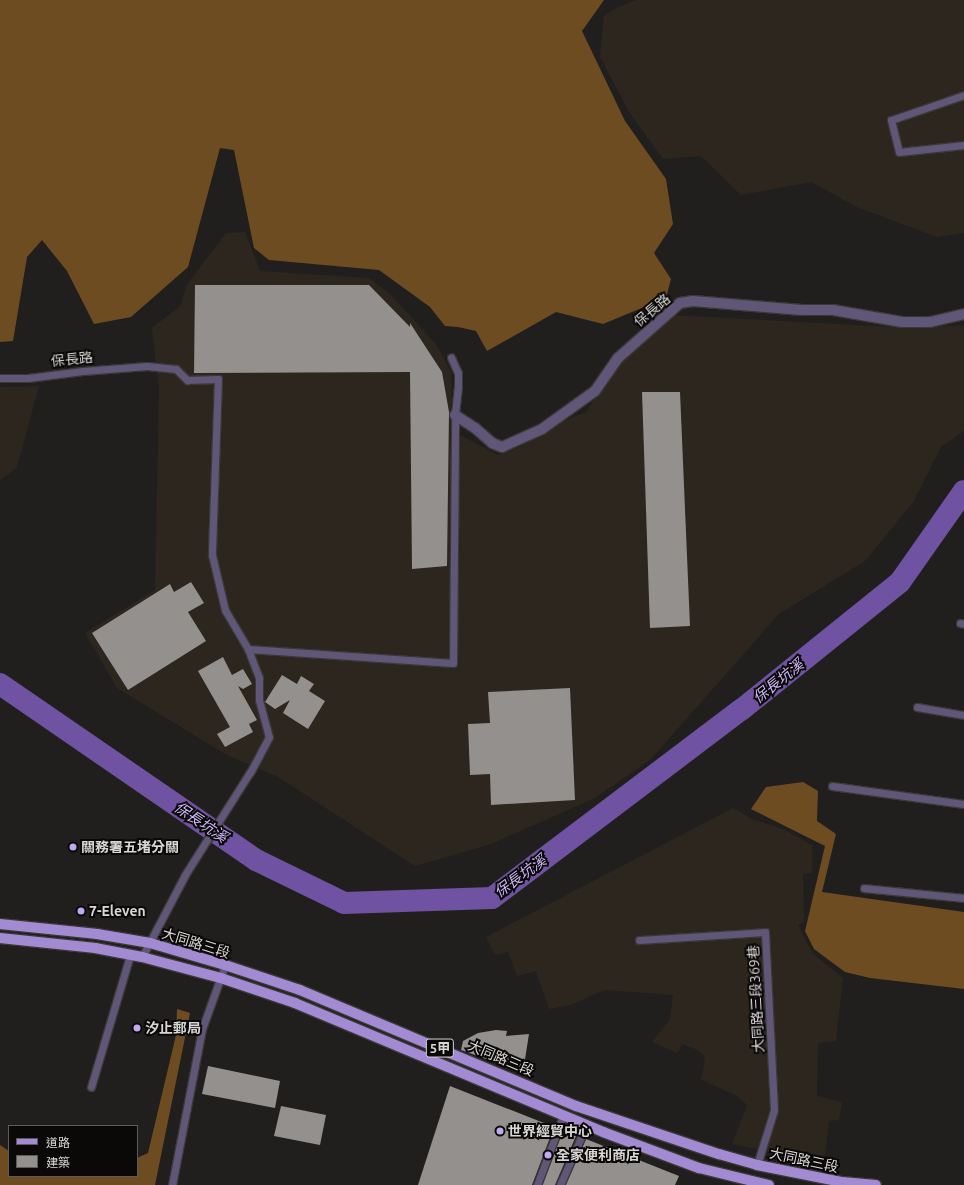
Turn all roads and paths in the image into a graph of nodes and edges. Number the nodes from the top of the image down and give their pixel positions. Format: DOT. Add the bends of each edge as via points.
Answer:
graph roads {
  1 [pos="964,95"];
  2 [pos="964,145"];
  3 [pos="964,314"];
  4 [pos="451,357"];
  5 [pos="0,378"];
  6 [pos="455,415"];
  7 [pos="248,649"];
  8 [pos="917,707"];
  9 [pos="964,715"];
  10 [pos="832,786"];
  11 [pos="964,804"];
  12 [pos="864,888"];
  13 [pos="964,898"];
  14 [pos="0,924"];
  15 [pos="0,938"];
  16 [pos="639,940"];
  17 [pos="150,943"];
  18 [pos="130,955"];
  19 [pos="142,958"];
  20 [pos="225,965"];
  21 [pos="221,978"];
  22 [pos="91,1087"];
  23 [pos="563,1116"];
  24 [pos="586,1126"];
  25 [pos="757,1164"];
  26 [pos="172,1185"];
  27 [pos="537,1185"];
  28 [pos="560,1185"];
  29 [pos="768,1185"];
  30 [pos="876,1185"];
  1 -- 2 [label="lane" via="891,120 899,152"];
  3 -- 6 [label="street, 保長路" via="930,322 902,322 833,310 693,301 680,303 618,358 596,391 558,419 527,437 502,447 492,443 476,428"];
  4 -- 6 [label="lane" via="458,373"];
  5 -- 7 [label="lane, 保長路" via="28,378 147,366 176,369 187,380 218,379 212,555 225,610"];
  6 -- 7 [label="lane" via="452,663"];
  7 -- 17 [label="lane" via="259,678 259,700 269,737 185,875"];
  8 -- 9 [label="lane"];
  10 -- 11 [label="lane"];
  12 -- 13 [label="lane"];
  14 -- 17 [label="main road, 大同路三段 / 5甲" via="97,934"];
  15 -- 18 [label="main road, 大同路三段 / 5甲" via="95,948"];
  16 -- 25 [label="lane, 大同路三段369巷" via="765,932 774,1110"];
  17 -- 19 [label="lane"];
  17 -- 20 [label="main road, 大同路三段 / 5甲"];
  18 -- 19 [label="main road, 大同路三段 / 5甲"];
  18 -- 22 [label="lane"];
  19 -- 21 [label="main road, 大同路三段 / 5甲"];
  20 -- 21 [label="lane"];
  20 -- 25 [label="main road, 大同路三段 / 5甲" via="300,990 576,1106 719,1154"];
  21 -- 23 [label="main road, 大同路三段 / 5甲" via="295,1003"];
  21 -- 26 [label="lane" via="202,1029"];
  23 -- 24 [label="main road, 大同路三段 / 5甲"];
  23 -- 27 [label="lane"];
  24 -- 28 [label="lane"];
  24 -- 29 [label="main road, 大同路三段 / 5甲" via="699,1168"];
  25 -- 30 [label="main road, 大同路三段 / 5甲" via="842,1182"];
}
